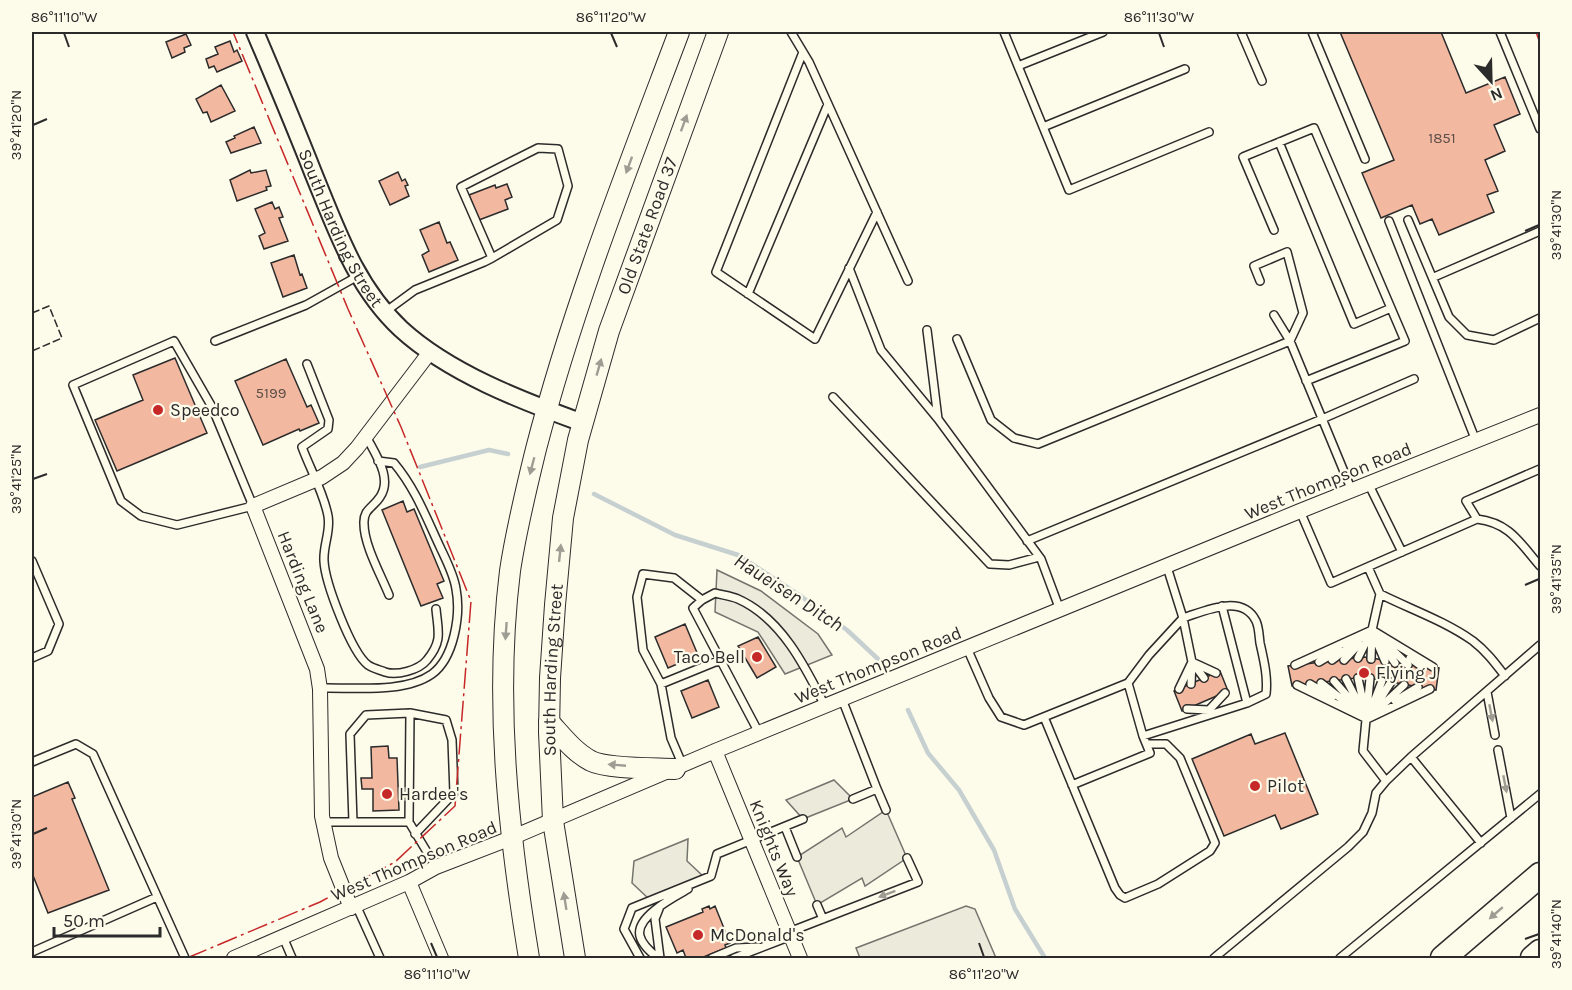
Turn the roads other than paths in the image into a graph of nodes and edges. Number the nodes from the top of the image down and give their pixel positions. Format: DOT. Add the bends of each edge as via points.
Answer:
graph roads {
  1 [pos="255,32"];
  2 [pos="679,32"];
  3 [pos="718,32"];
  4 [pos="791,32"];
  5 [pos="1004,32"];
  6 [pos="1103,32"];
  7 [pos="1241,32"];
  8 [pos="1312,32"];
  9 [pos="1500,32"];
  10 [pos="803,52"];
  11 [pos="1018,66"];
  12 [pos="1185,69"];
  13 [pos="1262,81"];
  14 [pos="828,104"];
  15 [pos="1043,127"];
  16 [pos="1540,129"];
  17 [pos="1209,132"];
  18 [pos="1279,142"];
  19 [pos="1365,159"];
  20 [pos="877,212"];
  21 [pos="1389,220"];
  22 [pos="1408,220"];
  23 [pos="1274,230"];
  24 [pos="1540,231"];
  25 [pos="492,258"];
  26 [pos="849,268"];
  27 [pos="358,276"];
  28 [pos="1434,277"];
  29 [pos="908,281"];
  30 [pos="1260,281"];
  31 [pos="748,294"];
  32 [pos="1391,308"];
  33 [pos="386,312"];
  34 [pos="1274,315"];
  35 [pos="1540,318"];
  36 [pos="927,330"];
  37 [pos="957,339"];
  38 [pos="215,341"];
  39 [pos="1290,341"];
  40 [pos="430,352"];
  41 [pos="307,364"];
  42 [pos="1414,379"];
  43 [pos="1306,381"];
  44 [pos="833,397"];
  45 [pos="546,410"];
  46 [pos="1540,415"];
  47 [pos="938,419"];
  48 [pos="1322,419"];
  49 [pos="583,423"];
  50 [pos="366,436"];
  51 [pos="1476,441"];
  52 [pos="378,461"];
  53 [pos="1540,469"];
  54 [pos="315,480"];
  55 [pos="1369,485"];
  56 [pos="1352,491"];
  57 [pos="253,506"];
  58 [pos="1300,511"];
  59 [pos="1477,519"];
  60 [pos="1027,540"];
  61 [pos="1402,552"];
  62 [pos="1039,557"];
  63 [pos="32,561"];
  64 [pos="1540,566"];
  65 [pos="1167,567"];
  66 [pos="1368,567"];
  67 [pos="1380,594"];
  68 [pos="388,596"];
  69 [pos="702,600"];
  70 [pos="1222,606"];
  71 [pos="436,609"];
  72 [pos="1060,610"];
  73 [pos="1183,618"];
  74 [pos="1372,630"];
  75 [pos="1540,645"];
  76 [pos="967,648"];
  77 [pos="32,657"];
  78 [pos="1358,658"];
  79 [pos="1371,659"];
  80 [pos="720,660"];
  81 [pos="1332,660"];
  82 [pos="1344,660"];
  83 [pos="1192,662"];
  84 [pos="1319,662"];
  85 [pos="1385,662"];
  86 [pos="1395,663"];
  87 [pos="1306,664"];
  88 [pos="1408,664"];
  89 [pos="1295,665"];
  90 [pos="1421,666"];
  91 [pos="1433,667"];
  92 [pos="1216,672"];
  93 [pos="1505,676"];
  94 [pos="1204,678"];
  95 [pos="1358,678"];
  96 [pos="1370,678"];
  97 [pos="1346,679"];
  98 [pos="1334,681"];
  99 [pos="1382,681"];
  100 [pos="1391,682"];
  101 [pos="1128,683"];
  102 [pos="1321,683"];
  103 [pos="661,684"];
  104 [pos="1191,684"];
  105 [pos="1310,684"];
  106 [pos="1297,685"];
  107 [pos="1404,685"];
  108 [pos="1418,687"];
  109 [pos="320,688"];
  110 [pos="1179,689"];
  111 [pos="1430,689"];
  112 [pos="1487,692"];
  113 [pos="1225,693"];
  114 [pos="1213,698"];
  115 [pos="842,699"];
  116 [pos="1247,703"];
  117 [pos="1198,704"];
  118 [pos="825,706"];
  119 [pos="1187,709"];
  120 [pos="1210,712"];
  121 [pos="410,713"];
  122 [pos="1044,717"];
  123 [pos="1367,719"];
  124 [pos="549,722"];
  125 [pos="759,733"];
  126 [pos="1495,735"];
  127 [pos="1143,736"];
  128 [pos="1147,744"];
  129 [pos="1498,750"];
  130 [pos="715,751"];
  131 [pos="1411,757"];
  132 [pos="32,762"];
  133 [pos="679,767"];
  134 [pos="1386,781"];
  135 [pos="1072,785"];
  136 [pos="877,789"];
  137 [pos="1540,794"];
  138 [pos="853,799"];
  139 [pos="886,810"];
  140 [pos="1511,818"];
  141 [pos="803,819"];
  142 [pos="553,821"];
  143 [pos="323,822"];
  144 [pos="353,822"];
  145 [pos="409,822"];
  146 [pos="785,827"];
  147 [pos="415,834"];
  148 [pos="511,838"];
  149 [pos="752,841"];
  150 [pos="1481,843"];
  151 [pos="797,857"];
  152 [pos="908,858"];
  153 [pos="436,867"];
  154 [pos="1540,875"];
  155 [pos="711,876"];
  156 [pos="409,882"];
  157 [pos="157,897"];
  158 [pos="667,901"];
  159 [pos="817,905"];
  160 [pos="354,907"];
  161 [pos="823,919"];
  162 [pos="790,934"];
  163 [pos="283,937"];
  164 [pos="764,947"];
  165 [pos="32,951"];
  166 [pos="1540,952"];
  167 [pos="185,958"];
  168 [pos="234,958"];
  169 [pos="292,958"];
  170 [pos="380,958"];
  171 [pos="441,958"];
  172 [pos="529,958"];
  173 [pos="575,958"];
  174 [pos="640,958"];
  175 [pos="659,958"];
  176 [pos="712,958"];
  177 [pos="734,958"];
  178 [pos="800,958"];
  179 [pos="1214,958"];
  180 [pos="1340,958"];
  181 [pos="1443,958"];
  182 [pos="1533,958"];
  1 -- 27 [label="street, South Harding Street"];
  2 -- 45 [label="main road, Old State Road 37, one-way" via="580,299"];
  49 -- 3 [label="main road, Old State Road 37, one-way" via="609,331"];
  4 -- 10 [label="lane"];
  5 -- 11 [label="lane"];
  6 -- 11 [label="lane"];
  7 -- 13 [label="lane"];
  8 -- 19 [label="lane"];
  9 -- 16 [label="lane"];
  10 -- 14 [label="lane"];
  10 -- 31 [label="lane" via="716,272"];
  11 -- 15 [label="lane"];
  12 -- 15 [label="lane"];
  14 -- 20 [label="lane"];
  14 -- 31 [label="lane"];
  15 -- 17 [label="lane" via="1069,190"];
  18 -- 23 [label="lane" via="1243,157"];
  18 -- 32 [label="lane" via="1314,128"];
  18 -- 32 [label="lane" via="1354,324"];
  20 -- 26 [label="lane"];
  20 -- 29 [label="lane"];
  21 -- 51 [label="lane"];
  22 -- 28 [label="lane"];
  24 -- 28 [label="lane"];
  25 -- 25 [label="lane" via="557,220 568,186 558,149 538,147 461,187"];
  25 -- 33 [label="lane" via="416,291"];
  26 -- 31 [label="lane" via="815,339"];
  26 -- 47 [label="lane" via="880,350"];
  27 -- 33 [label="street, South Harding Street"];
  27 -- 38 [label="lane" via="306,305"];
  28 -- 35 [label="lane" via="1449,316 1467,335 1494,340"];
  30 -- 39 [label="lane" via="1254,266 1287,252 1303,313"];
  32 -- 43 [label="lane" via="1405,341"];
  33 -- 40 [label="street, South Harding Street"];
  34 -- 39 [label="lane"];
  36 -- 47 [label="lane"];
  37 -- 39 [label="lane" via="991,420 1014,438 1038,444"];
  39 -- 43 [label="lane"];
  40 -- 45 [label="street, South Harding Street"];
  40 -- 50 [label="street"];
  41 -- 54 [label="lane" via="329,420 328,429 302,447"];
  42 -- 48 [label="lane"];
  43 -- 48 [label="lane"];
  44 -- 62 [label="lane" via="990,564 1009,565"];
  45 -- 49 [label="street, South Harding Street"];
  45 -- 148 [label="main road, one-way" via="520,512 510,573 503,702"];
  46 -- 51 [label="street, West Thompson Road"];
  47 -- 60 [label="lane"];
  48 -- 56 [label="lane"];
  48 -- 60 [label="lane"];
  124 -- 49 [label="main road, South Harding Street, one-way" via="563,518"];
  50 -- 52 [label="lane"];
  50 -- 54 [label="street" via="343,463"];
  51 -- 55 [label="street, West Thompson Road"];
  52 -- 68 [label="lane" via="385,484 380,498 366,511 363,523"];
  52 -- 109 [label="lane" via="394,463 410,482 450,571 456,590 454,640 448,655 432,674 416,681 397,687"];
  53 -- 59 [label="lane" via="1466,501"];
  54 -- 57 [label="street"];
  54 -- 71 [label="lane" via="328,514 325,572 352,642 369,666 390,674 406,672 426,662 439,642"];
  55 -- 56 [label="street, West Thompson Road"];
  55 -- 61 [label="lane"];
  56 -- 58 [label="street, West Thompson Road"];
  57 -- 57 [label="lane" via="212,407 174,341 73,385 121,501 141,516 177,525"];
  57 -- 109 [label="street, Harding Lane" via="312,652"];
  58 -- 65 [label="street, West Thompson Road"];
  58 -- 66 [label="lane" via="1331,583"];
  59 -- 61 [label="lane"];
  59 -- 64 [label="lane" via="1492,520 1511,532"];
  60 -- 62 [label="lane"];
  61 -- 66 [label="lane"];
  62 -- 72 [label="lane"];
  63 -- 77 [label="lane" via="59,624 48,651"];
  65 -- 72 [label="street, West Thompson Road"];
  65 -- 73 [label="lane"];
  66 -- 67 [label="lane"];
  67 -- 74 [label="lane"];
  67 -- 93 [label="lane" via="1473,641"];
  69 -- 80 [label="lane" via="693,608"];
  69 -- 103 [label="lane" via="674,578 643,574 637,597 643,650"];
  69 -- 118 [label="lane" via="715,593 738,599 763,615 787,640"];
  70 -- 73 [label="lane"];
  70 -- 116 [label="lane"];
  70 -- 116 [label="lane" via="1239,606 1256,621 1266,694"];
  72 -- 76 [label="street, West Thompson Road"];
  73 -- 83 [label="lane"];
  73 -- 101 [label="lane"];
  74 -- 78 [label="lane"];
  74 -- 79 [label="lane"];
  74 -- 81 [label="lane"];
  74 -- 82 [label="lane"];
  74 -- 84 [label="lane"];
  74 -- 85 [label="lane"];
  74 -- 86 [label="lane"];
  74 -- 87 [label="lane"];
  74 -- 88 [label="lane"];
  74 -- 89 [label="lane"];
  74 -- 90 [label="lane"];
  74 -- 91 [label="lane"];
  75 -- 93 [label="lane"];
  76 -- 115 [label="street, West Thompson Road"];
  76 -- 122 [label="lane" via="1001,717 1024,725"];
  80 -- 103 [label="lane"];
  80 -- 125 [label="lane"];
  83 -- 92 [label="lane"];
  83 -- 94 [label="lane"];
  83 -- 104 [label="lane"];
  83 -- 110 [label="lane"];
  93 -- 112 [label="lane"];
  95 -- 123 [label="lane"];
  96 -- 123 [label="lane"];
  97 -- 123 [label="lane"];
  98 -- 123 [label="lane"];
  99 -- 123 [label="lane"];
  100 -- 123 [label="lane"];
  101 -- 122 [label="lane"];
  101 -- 127 [label="lane"];
  102 -- 123 [label="lane"];
  103 -- 133 [label="lane"];
  105 -- 123 [label="lane"];
  106 -- 123 [label="lane"];
  107 -- 123 [label="lane"];
  108 -- 123 [label="lane"];
  109 -- 143 [label="street, Harding Lane"];
  111 -- 123 [label="lane"];
  112 -- 126 [label="lane, one-way"];
  112 -- 131 [label="lane"];
  113 -- 120 [label="lane"];
  114 -- 120 [label="lane"];
  115 -- 118 [label="street, West Thompson Road"];
  115 -- 136 [label="lane"];
  116 -- 120 [label="lane"];
  117 -- 120 [label="lane"];
  118 -- 125 [label="street, West Thompson Road"];
  119 -- 120 [label="lane"];
  120 -- 127 [label="lane"];
  121 -- 144 [label="lane" via="366,715 350,734"];
  121 -- 145 [label="lane"];
  121 -- 147 [label="lane" via="446,720 452,740 454,793"];
  122 -- 135 [label="lane"];
  123 -- 134 [label="lane" via="1363,752"];
  133 -- 124 [label="main road, one-way" via="592,762"];
  124 -- 142 [label="main road, South Harding Street"];
  125 -- 130 [label="street, West Thompson Road"];
  127 -- 128 [label="lane"];
  128 -- 135 [label="lane" via="1150,753"];
  128 -- 135 [label="lane" via="1166,744 1180,758 1215,843 1210,851 1158,884 1125,898 1120,895"];
  129 -- 140 [label="lane, one-way"];
  130 -- 133 [label="street, West Thompson Road"];
  130 -- 149 [label="street, Knights Way"];
  131 -- 134 [label="lane"];
  131 -- 150 [label="lane"];
  132 -- 157 [label="lane" via="76,744 93,754"];
  133 -- 142 [label="street, West Thompson Road"];
  134 -- 179 [label="lane" via="1376,794 1363,832"];
  136 -- 138 [label="lane"];
  136 -- 139 [label="lane"];
  137 -- 140 [label="lane"];
  140 -- 150 [label="lane"];
  141 -- 146 [label="lane"];
  142 -- 148 [label="street, West Thompson Road"];
  173 -- 142 [label="main road, South Harding Street, one-way"];
  143 -- 144 [label="lane"];
  143 -- 160 [label="street, Harding Lane" via="331,858"];
  144 -- 145 [label="lane"];
  145 -- 147 [label="lane"];
  146 -- 149 [label="lane"];
  146 -- 151 [label="lane"];
  147 -- 153 [label="lane"];
  148 -- 153 [label="street, West Thompson Road"];
  148 -- 172 [label="main road"];
  149 -- 155 [label="lane" via="717,854"];
  149 -- 162 [label="street, Knights Way"];
  150 -- 180 [label="lane"];
  152 -- 161 [label="lane, one-way" via="918,882"];
  153 -- 156 [label="street, West Thompson Road"];
  154 -- 181 [label="highway, one-way"];
  155 -- 158 [label="lane"];
  155 -- 174 [label="lane" via="633,908 624,929"];
  156 -- 160 [label="street, West Thompson Road"];
  156 -- 171 [label="street"];
  157 -- 165 [label="lane"];
  157 -- 167 [label="lane"];
  158 -- 175 [label="lane" via="655,916"];
  158 -- 175 [label="lane" via="650,914 639,933"];
  159 -- 161 [label="lane"];
  160 -- 163 [label="street, West Thompson Road"];
  160 -- 170 [label="lane"];
  161 -- 162 [label="lane"];
  162 -- 164 [label="lane"];
  162 -- 178 [label="street, Knights Way"];
  163 -- 168 [label="street, West Thompson Road"];
  163 -- 169 [label="lane"];
  164 -- 176 [label="lane" via="736,948"];
  164 -- 177 [label="lane"];
  166 -- 182 [label="highway"];
}
